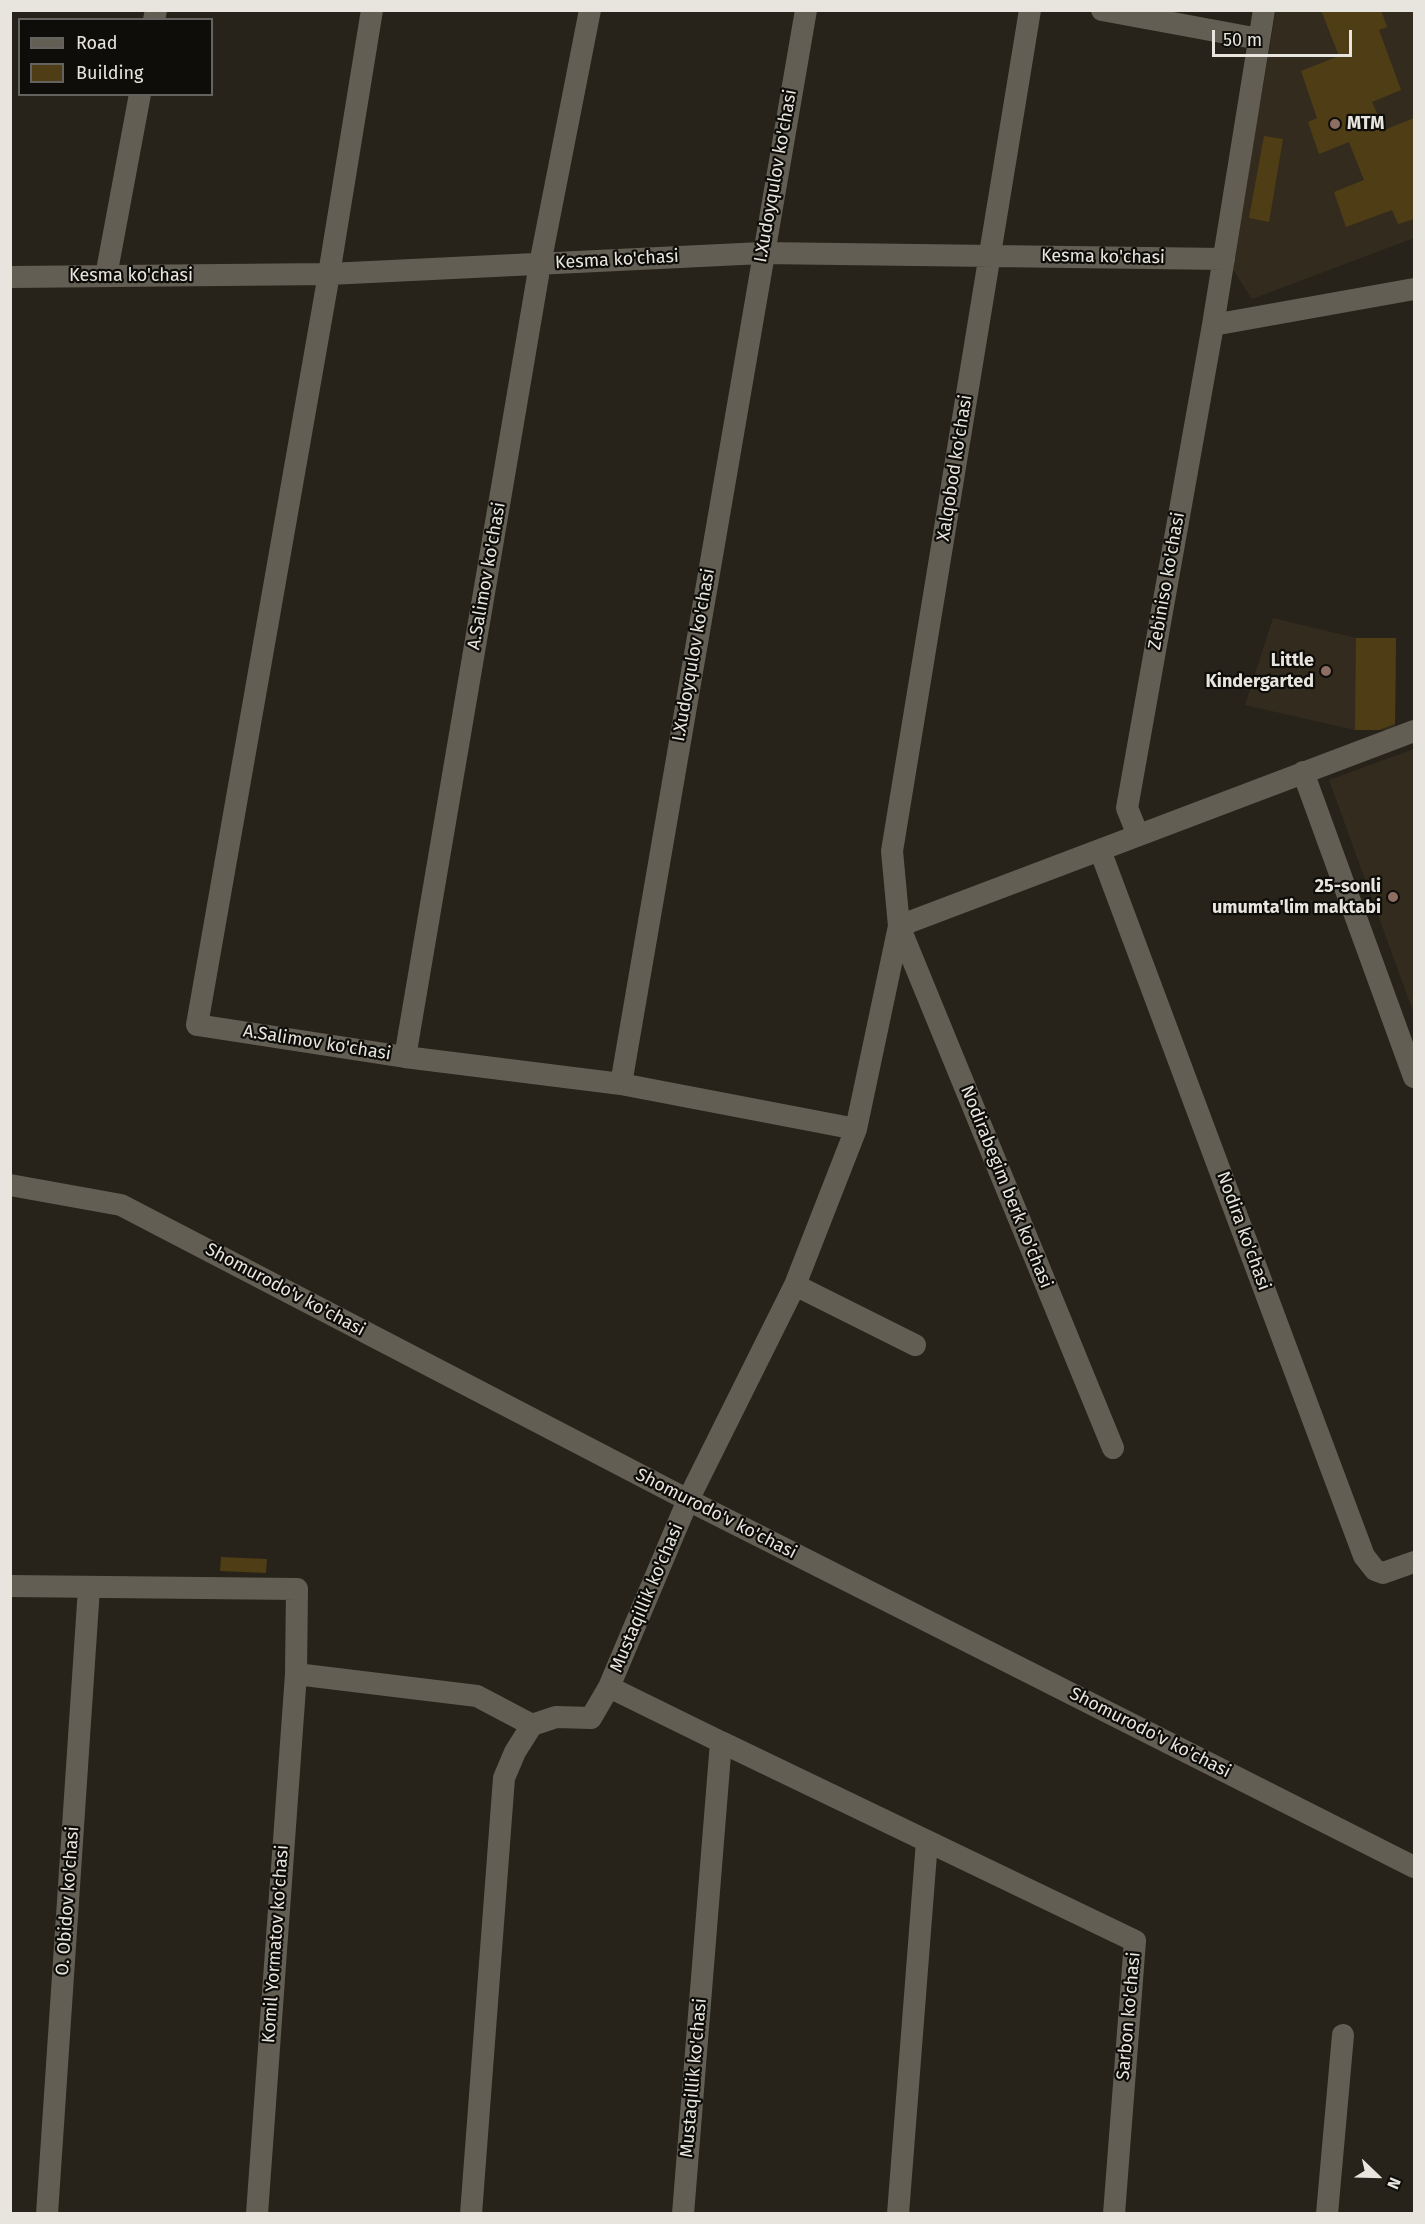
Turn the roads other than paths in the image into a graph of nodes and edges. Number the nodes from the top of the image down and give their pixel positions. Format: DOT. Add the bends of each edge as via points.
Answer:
graph roads {
  1 [pos="372,10"];
  2 [pos="590,10"];
  3 [pos="806,10"];
  4 [pos="1030,10"];
  5 [pos="1102,10"];
  6 [pos="1264,10"];
  7 [pos="1260,39"];
  8 [pos="140,96"];
  9 [pos="762,253"];
  10 [pos="991,255"];
  11 [pos="1224,259"];
  12 [pos="540,264"];
  13 [pos="329,274"];
  14 [pos="106,276"];
  15 [pos="10,277"];
  16 [pos="1414,289"];
  17 [pos="1213,325"];
  18 [pos="1414,731"];
  19 [pos="1303,772"];
  20 [pos="1138,835"];
  21 [pos="1100,849"];
  22 [pos="898,926"];
  23 [pos="405,1057"];
  24 [pos="1414,1077"];
  25 [pos="621,1084"];
  26 [pos="856,1129"];
  27 [pos="10,1185"];
  28 [pos="795,1285"];
  29 [pos="915,1345"];
  30 [pos="1113,1448"];
  31 [pos="688,1500"];
  32 [pos="1414,1562"];
  33 [pos="10,1586"];
  34 [pos="89,1588"];
  35 [pos="296,1674"];
  36 [pos="609,1687"];
  37 [pos="532,1725"];
  38 [pos="721,1742"];
  39 [pos="927,1841"];
  40 [pos="1414,1867"];
  41 [pos="1343,2035"];
  42 [pos="47,2214"];
  43 [pos="257,2214"];
  44 [pos="471,2214"];
  45 [pos="683,2214"];
  46 [pos="898,2214"];
  47 [pos="1114,2214"];
  48 [pos="1328,2214"];
  1 -- 13 [label="street, A.Salimov ko'chasi"];
  2 -- 12 [label="street, A.Salimov ko'chasi"];
  3 -- 9 [label="street, I.Xudoyqulov ko'chasi"];
  4 -- 10 [label="street, Xalqobod ko'chasi"];
  5 -- 7 [label="street"];
  6 -- 7 [label="street, Zebiniso ko'chasi"];
  7 -- 11 [label="street, Zebiniso ko'chasi"];
  8 -- 14 [label="street"];
  9 -- 10 [label="street, Kesma ko'chasi"];
  9 -- 12 [label="street, Kesma ko'chasi"];
  9 -- 25 [label="street, I.Xudoyqulov ko'chasi"];
  10 -- 11 [label="street, Kesma ko'chasi"];
  10 -- 22 [label="street, Xalqobod ko'chasi" via="892,851"];
  11 -- 17 [label="street, Zebiniso ko'chasi"];
  12 -- 13 [label="street, Kesma ko'chasi"];
  12 -- 23 [label="street, A.Salimov ko'chasi"];
  13 -- 14 [label="street, Kesma ko'chasi"];
  13 -- 23 [label="street, A.Salimov ko'chasi" via="197,1025"];
  14 -- 15 [label="street, Kesma ko'chasi"];
  16 -- 17 [label="street"];
  17 -- 20 [label="street, Zebiniso ko'chasi" via="1127,808"];
  18 -- 19 [label="street"];
  19 -- 20 [label="street"];
  19 -- 24 [label="street"];
  20 -- 21 [label="street"];
  21 -- 22 [label="street"];
  21 -- 32 [label="street, Nodira ko'chasi" via="1364,1556 1375,1570 1383,1573"];
  22 -- 26 [label="street, Mustaqillik ko'chasi"];
  22 -- 30 [label="street, Nodirabegim berk ko'chasi"];
  23 -- 25 [label="street"];
  25 -- 26 [label="street"];
  26 -- 28 [label="street, Mustaqillik ko'chasi"];
  27 -- 31 [label="street, Shomurodo'v ko'chasi" via="121,1205"];
  28 -- 29 [label="street"];
  28 -- 31 [label="street, Mustaqillik ko'chasi"];
  31 -- 36 [label="street, Mustaqillik ko'chasi"];
  31 -- 40 [label="street, Shomurodo'v ko'chasi"];
  33 -- 34 [label="street"];
  34 -- 35 [label="street, Komil Yormatov ko'chasi" via="297,1589"];
  34 -- 42 [label="street, O. Obidov ko'chasi"];
  35 -- 37 [label="street" via="477,1696"];
  35 -- 43 [label="street, Komil Yormatov ko'chasi"];
  36 -- 37 [label="street" via="591,1718 556,1717"];
  36 -- 38 [label="street, Mustaqillik ko'chasi"];
  37 -- 44 [label="street" via="504,1778"];
  38 -- 39 [label="street, Sarbon ko'chasi"];
  38 -- 45 [label="street, Mustaqillik ko'chasi"];
  39 -- 46 [label="street"];
  39 -- 47 [label="street, Sarbon ko'chasi" via="1135,1941"];
  41 -- 48 [label="street"];
}
